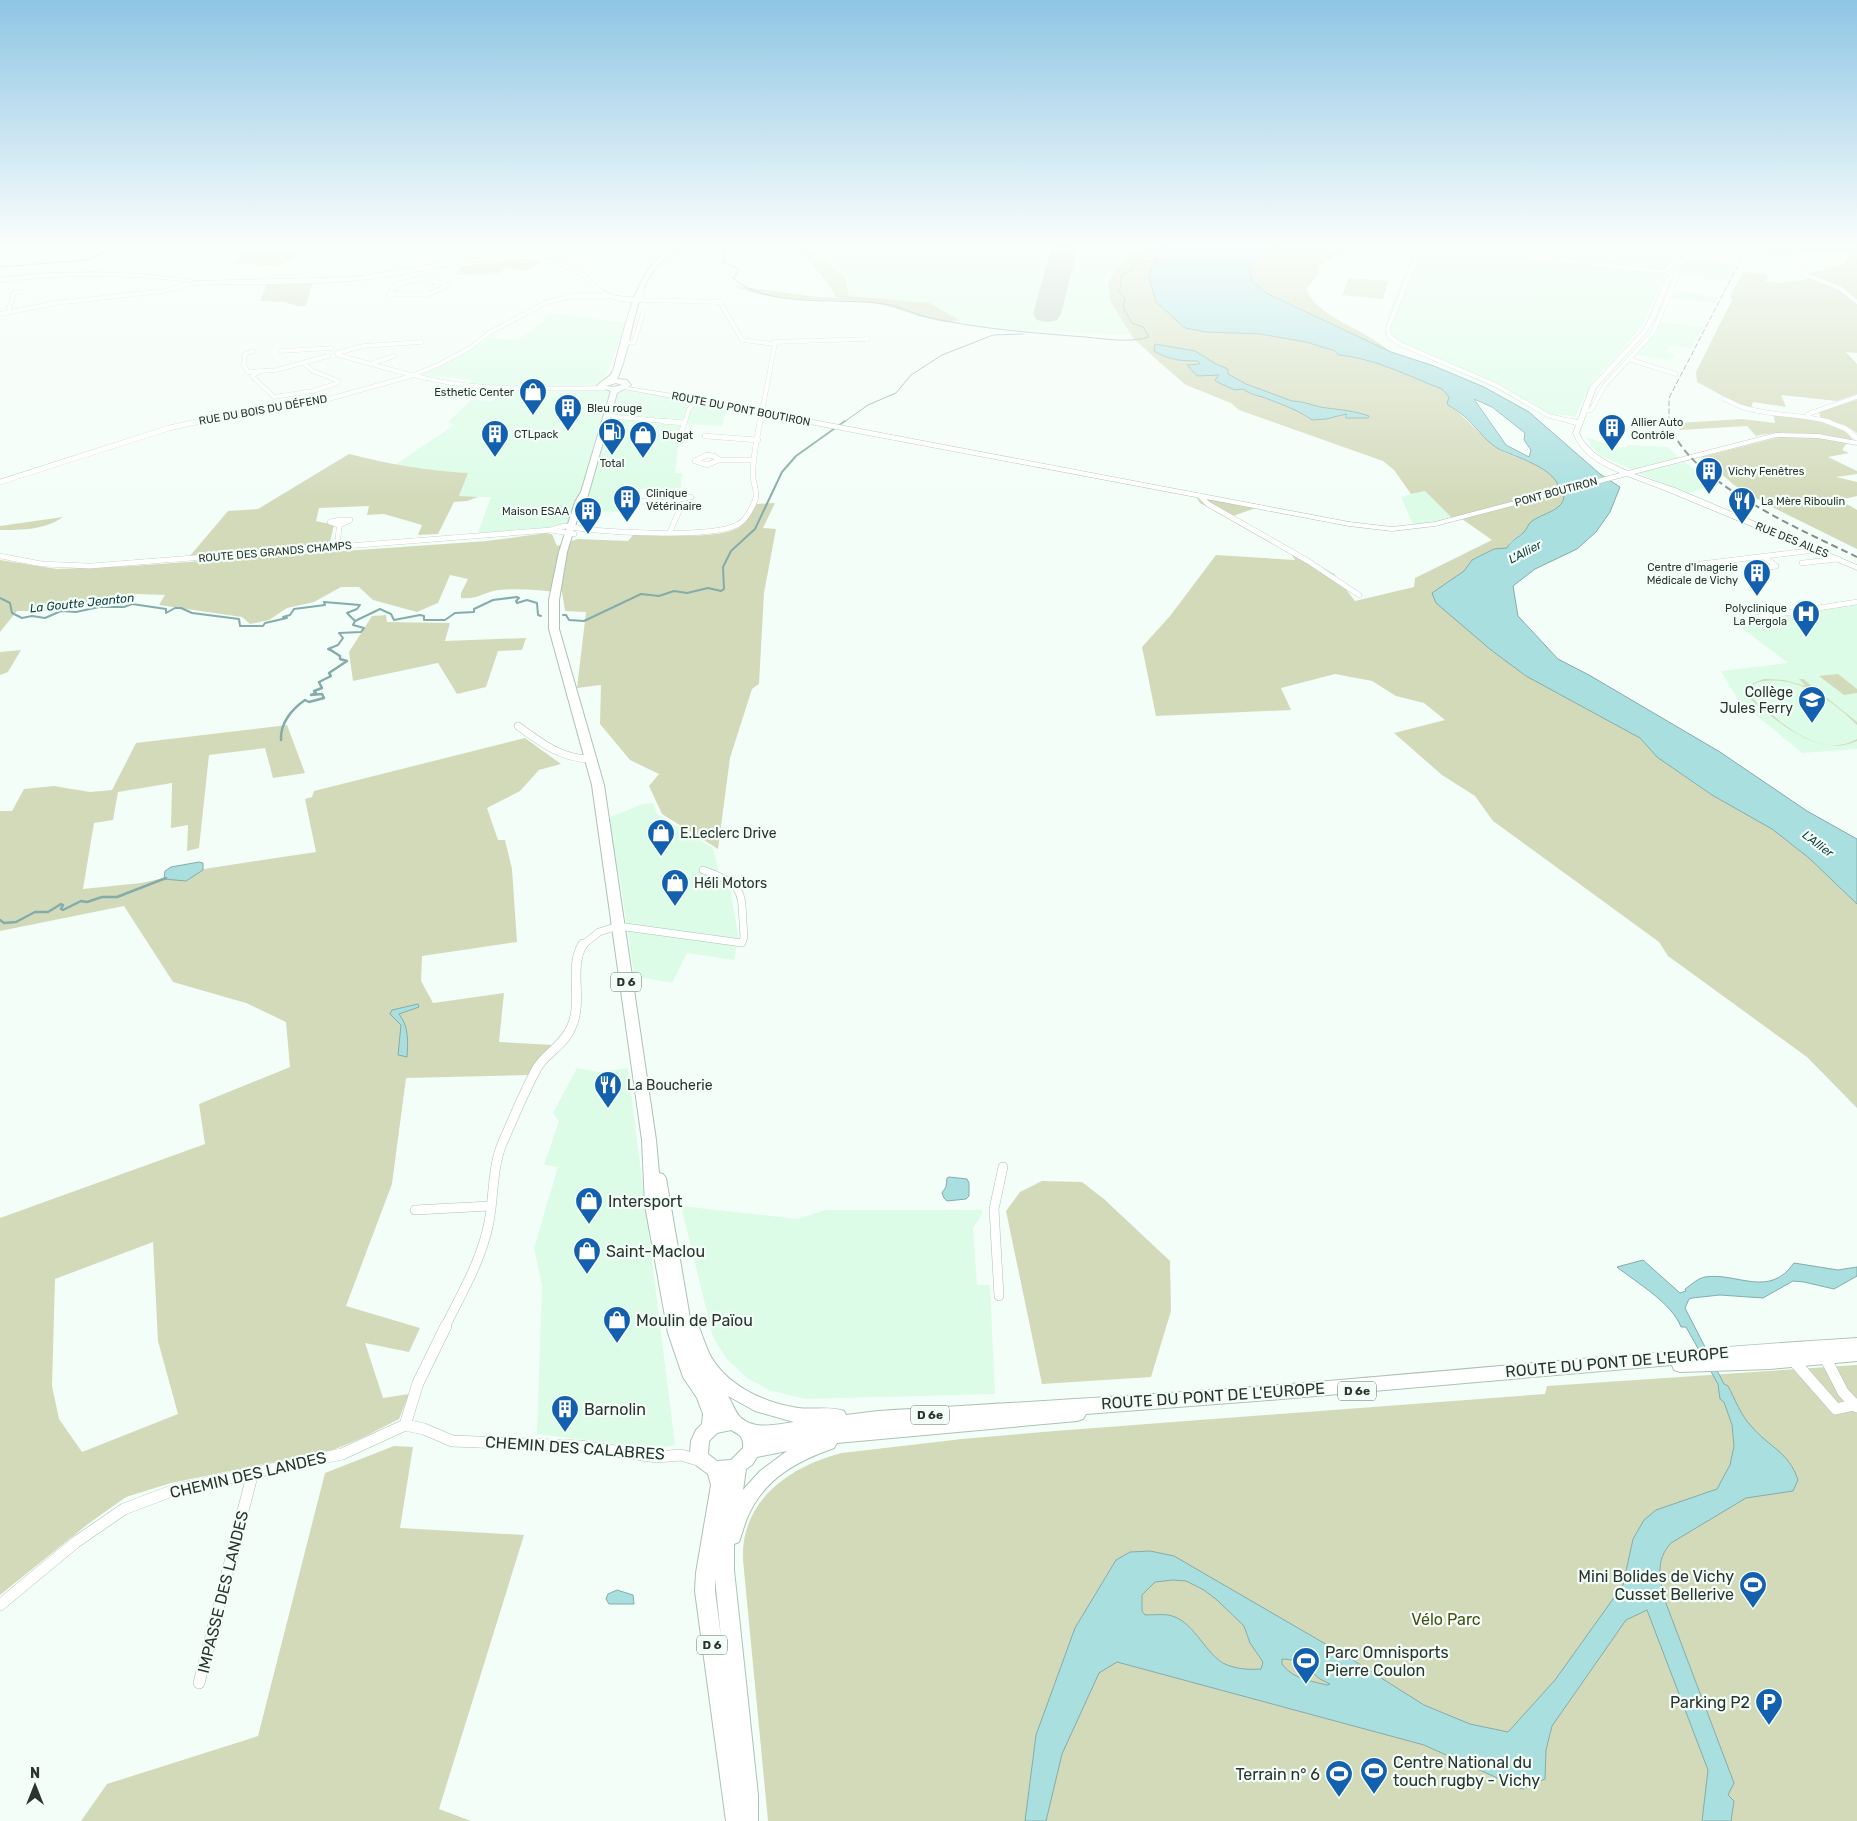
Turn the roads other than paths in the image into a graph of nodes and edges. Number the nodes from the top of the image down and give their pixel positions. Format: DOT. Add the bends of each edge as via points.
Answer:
graph roads {
  1 [pos="493,331"];
  2 [pos="633,331"];
  3 [pos="737,331"];
  4 [pos="1388,331"];
  5 [pos="1643,331"];
  6 [pos="1654,331"];
  7 [pos="868,339"];
  8 [pos="422,342"];
  9 [pos="774,342"];
  10 [pos="627,343"];
  11 [pos="253,351"];
  12 [pos="280,351"];
  13 [pos="338,354"];
  14 [pos="330,355"];
  15 [pos="394,356"];
  16 [pos="1628,359"];
  17 [pos="303,363"];
  18 [pos="370,364"];
  19 [pos="257,373"];
  20 [pos="1676,374"];
  21 [pos="411,376"];
  22 [pos="605,385"];
  23 [pos="624,386"];
  24 [pos="1857,397"];
  25 [pos="1724,398"];
  26 [pos="698,400"];
  27 [pos="761,413"];
  28 [pos="608,414"];
  29 [pos="1582,417"];
  30 [pos="1808,417"];
  31 [pos="684,422"];
  32 [pos="602,430"];
  33 [pos="705,436"];
  34 [pos="1857,438"];
  35 [pos="679,439"];
  36 [pos="758,440"];
  37 [pos="1857,444"];
  38 [pos="719,460"];
  39 [pos="754,460"];
  40 [pos="1650,468"];
  41 [pos="1630,473"];
  42 [pos="0,482"];
  43 [pos="1661,486"];
  44 [pos="1672,490"];
  45 [pos="1200,496"];
  46 [pos="691,497"];
  47 [pos="627,501"];
  48 [pos="666,502"];
  49 [pos="340,523"];
  50 [pos="572,530"];
  51 [pos="670,532"];
  52 [pos="337,547"];
  53 [pos="1816,550"];
  54 [pos="0,556"];
  55 [pos="1763,556"];
  56 [pos="1838,559"];
  57 [pos="1802,563"];
  58 [pos="1771,567"];
  59 [pos="1857,568"];
  60 [pos="1679,582"];
  61 [pos="1359,595"];
  62 [pos="1857,602"];
  63 [pos="1753,618"];
  64 [pos="518,726"];
  65 [pos="588,759"];
  66 [pos="703,870"];
  67 [pos="618,926"];
  68 [pos="649,1140"];
  69 [pos="1003,1167"];
  70 [pos="490,1206"];
  71 [pos="415,1210"];
  72 [pos="999,1296"];
  73 [pos="680,1298"];
  74 [pos="1857,1345"];
  75 [pos="1813,1353"];
  76 [pos="1857,1354"];
  77 [pos="1856,1406"];
  78 [pos="878,1418"];
  79 [pos="733,1422"];
  80 [pos="405,1425"];
  81 [pos="937,1426"];
  82 [pos="750,1432"];
  83 [pos="704,1434"];
  84 [pos="752,1450"];
  85 [pos="681,1455"];
  86 [pos="710,1465"];
  87 [pos="737,1466"];
  88 [pos="253,1472"];
  89 [pos="724,1570"];
  90 [pos="0,1605"];
  91 [pos="199,1682"];
  92 [pos="737,1821"];
  93 [pos="747,1821"];
  1 -- 21 [label="street, RUE DU BOIS DU DÉFEND" via="470,348"];
  2 -- 10 [label="main road, D 6"];
  3 -- 9 [label="street" via="742,340"];
  4 -- 29 [label="street" via="1389,336 1400,344 1496,385 1555,418"];
  5 -- 29 [label="main road" via="1588,401"];
  6 -- 16 [label="street"];
  7 -- 9 [label="street"];
  8 -- 13 [label="street" via="363,346"];
  9 -- 27 [label="street, ROUTE DES GRANDS CHAMPS"];
  10 -- 22 [label="main road, D 6" via="617,371"];
  10 -- 23 [label="main road, D 6" via="620,378"];
  11 -- 19 [label="street" via="245,354 244,366 246,371"];
  12 -- 14 [label="street" via="333,346"];
  13 -- 14 [label="street"];
  13 -- 18 [label="street"];
  14 -- 17 [label="street"];
  15 -- 18 [label="street"];
  16 -- 20 [label="street"];
  16 -- 29 [label="street" via="1605,385 1591,410"];
  17 -- 19 [label="street"];
  17 -- 19 [label="street" via="338,383 274,397 252,376"];
  18 -- 21 [label="street"];
  21 -- 22 [label="street" via="480,387 571,390"];
  21 -- 42 [label="street, RUE DU BOIS DU DÉFEND" via="311,404 228,415 169,428"];
  22 -- 23 [label="main road"];
  22 -- 32 [label="main road, D 6" via="610,392"];
  23 -- 26 [label="main road, ROUTE DU PONT BOUTIRON"];
  23 -- 28 [label="main road"];
  23 -- 28 [label="main road, D 6" via="614,392"];
  24 -- 30 [label="street" via="1808,414"];
  25 -- 30 [label="street" via="1743,407"];
  26 -- 27 [label="main road, ROUTE DU PONT BOUTIRON"];
  26 -- 31 [label="street"];
  27 -- 36 [label="street, ROUTE DES GRANDS CHAMPS"];
  27 -- 45 [label="main road, ROUTE DU PONT BOUTIRON"];
  28 -- 31 [label="street"];
  28 -- 32 [label="main road, D 6"];
  29 -- 41 [label="main road" via="1576,435 1586,448"];
  30 -- 34 [label="street" via="1844,427"];
  31 -- 35 [label="street"];
  32 -- 50 [label="main road, D 6"];
  33 -- 36 [label="street"];
  36 -- 39 [label="street, ROUTE DES GRANDS CHAMPS"];
  37 -- 40 [label="main road, PONT BOUTIRON" via="1818,436 1776,435"];
  38 -- 39 [label="street"];
  39 -- 51 [label="street, ROUTE DES GRANDS CHAMPS" via="756,495 739,525 720,531"];
  40 -- 41 [label="main road, PONT BOUTIRON"];
  40 -- 43 [label="main road" via="1651,475"];
  41 -- 43 [label="main road, RUE DES AILES"];
  41 -- 44 [label="main road, RUE DES AILES"];
  41 -- 45 [label="main road, PONT BOUTIRON" via="1421,527 1392,529"];
  43 -- 44 [label="main road, RUE DES AILES"];
  44 -- 53 [label="main road, RUE DES AILES"];
  45 -- 61 [label="street" via="1208,504"];
  46 -- 48 [label="street"];
  47 -- 48 [label="street"];
  48 -- 51 [label="street" via="677,506 679,511"];
  49 -- 52 [label="street"];
  50 -- 51 [label="street, ROUTE DES GRANDS CHAMPS"];
  50 -- 52 [label="street, ROUTE DES GRANDS CHAMPS" via="413,538"];
  50 -- 65 [label="main road, D 6" via="557,583 554,629 574,717"];
  52 -- 54 [label="street, ROUTE DES GRANDS CHAMPS" via="90,566 42,564"];
  53 -- 55 [label="street"];
  53 -- 56 [label="main road, RUE DES AILES"];
  55 -- 58 [label="street" via="1776,566"];
  55 -- 60 [label="street" via="1700,564 1680,573"];
  56 -- 57 [label="street"];
  56 -- 59 [label="main road, RUE DES AILES"];
  62 -- 63 [label="street"];
  64 -- 65 [label="street" via="554,751 572,759"];
  65 -- 67 [label="main road, D 6"];
  66 -- 67 [label="street" via="737,886 742,942"];
  67 -- 68 [label="main road, D 6"];
  67 -- 70 [label="street" via="599,932 583,944 578,953 578,996 572,1027 564,1041 538,1067 502,1144"];
  68 -- 73 [label="main road, D 6"];
  68 -- 83 [label="main road, D 6" via="653,1205 676,1333 692,1377 712,1414"];
  69 -- 72 [label="street" via="994,1209"];
  70 -- 71 [label="street"];
  70 -- 80 [label="street" via="478,1260 418,1383"];
  73 -- 78 [label="main road" via="697,1346 709,1366 729,1387 752,1402 798,1415"];
  73 -- 79 [label="main road, D 6" via="687,1347 714,1385"];
  74 -- 75 [label="main road, ROUTE DU PONT DE L'EUROPE / D 6e"];
  75 -- 76 [label="main road, ROUTE DU PONT DE L'EUROPE / D 6e"];
  75 -- 77 [label="street"];
  75 -- 77 [label="street" via="1836,1409"];
  75 -- 78 [label="main road, ROUTE DU PONT DE L'EUROPE / D 6e"];
  75 -- 81 [label="main road, ROUTE DU PONT DE L'EUROPE / D 6e"];
  78 -- 82 [label="main road, ROUTE DU PONT DE L'EUROPE / D 6e" via="766,1433"];
  79 -- 82 [label="main road"];
  79 -- 83 [label="main road" via="721,1423"];
  80 -- 85 [label="street, CHEMIN DES CALABRES" via="452,1441 580,1446 657,1457"];
  80 -- 88 [label="street, CHEMIN DES LANDES" via="342,1454"];
  81 -- 84 [label="main road, ROUTE DU PONT DE L'EUROPE / D 6e" via="794,1442"];
  81 -- 89 [label="main road" via="824,1444 786,1461 764,1479 742,1510"];
  82 -- 84 [label="main road"];
  83 -- 85 [label="street, CHEMIN DES CALABRES"];
  83 -- 86 [label="main road" via="698,1452"];
  84 -- 87 [label="main road"];
  85 -- 86 [label="street, CHEMIN DES CALABRES"];
  86 -- 87 [label="main road" via="727,1469"];
  86 -- 92 [label="main road, D 6" via="720,1485 706,1591"];
  87 -- 89 [label="main road, D 6" via="725,1538"];
  88 -- 90 [label="street, CHEMIN DES LANDES" via="177,1489 124,1509 76,1542"];
  88 -- 91 [label="street, IMPASSE DES LANDES"];
  89 -- 93 [label="main road, D 6"];
}
